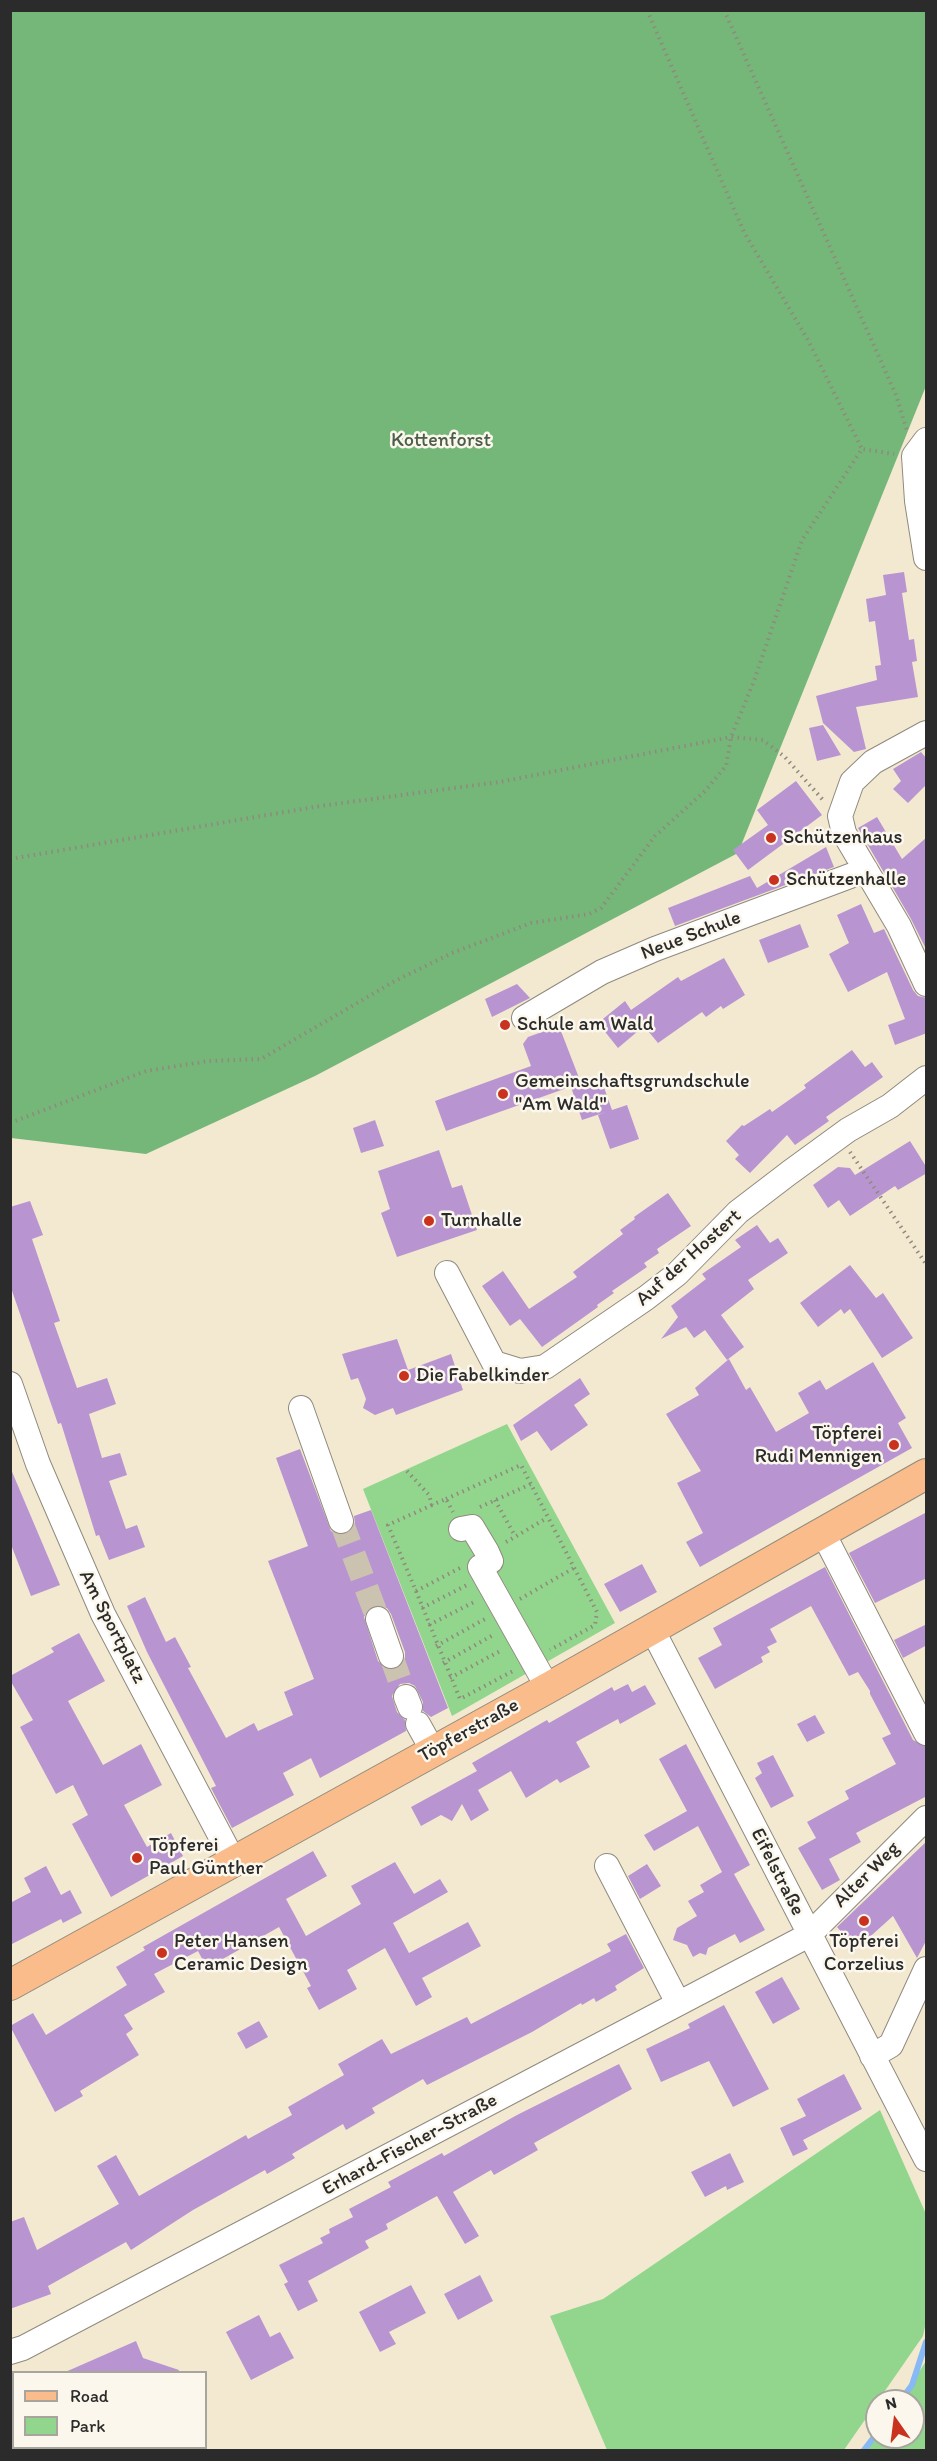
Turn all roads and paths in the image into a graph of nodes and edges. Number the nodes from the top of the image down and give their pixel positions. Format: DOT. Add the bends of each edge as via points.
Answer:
graph roads {
  1 [pos="647,10"];
  2 [pos="724,10"];
  3 [pos="920,448"];
  4 [pos="862,449"];
  5 [pos="927,558"];
  6 [pos="927,733"];
  7 [pos="731,737"];
  8 [pos="840,816"];
  9 [pos="10,859"];
  10 [pos="866,870"];
  11 [pos="927,984"];
  12 [pos="524,1018"];
  13 [pos="927,1078"];
  14 [pos="10,1123"];
  15 [pos="839,1137"];
  16 [pos="927,1264"];
  17 [pos="447,1273"];
  18 [pos="10,1384"];
  19 [pos="301,1408"];
  20 [pos="407,1470"];
  21 [pos="927,1474"];
  22 [pos="531,1484"];
  23 [pos="446,1499"];
  24 [pos="495,1500"];
  25 [pos="476,1509"];
  26 [pos="547,1518"];
  27 [pos="341,1521"];
  28 [pos="461,1529"];
  29 [pos="822,1531"];
  30 [pos="515,1536"];
  31 [pos="487,1552"];
  32 [pos="463,1566"];
  33 [pos="472,1583"];
  34 [pos="416,1591"];
  35 [pos="485,1596"];
  36 [pos="422,1608"];
  37 [pos="378,1619"];
  38 [pos="429,1625"];
  39 [pos="651,1627"];
  40 [pos="517,1632"];
  41 [pos="542,1655"];
  42 [pos="391,1656"];
  43 [pos="443,1663"];
  44 [pos="526,1664"];
  45 [pos="450,1678"];
  46 [pos="548,1688"];
  47 [pos="412,1710"];
  48 [pos="927,1733"];
  49 [pos="433,1751"];
  50 [pos="927,1818"];
  51 [pos="234,1860"];
  52 [pos="607,1866"];
  53 [pos="809,1935"];
  54 [pos="927,1969"];
  55 [pos="10,1985"];
  56 [pos="678,2003"];
  57 [pos="872,2056"];
  58 [pos="927,2159"];
  59 [pos="10,2352"];
  1 -- 4 [label="path" via="744,232 809,342"];
  2 -- 3 [label="path"];
  3 -- 4 [label="path"];
  3 -- 5 [label="street" via="917,501"];
  4 -- 7 [label="path" via="802,540"];
  6 -- 8 [label="street" via="873,762 852,782"];
  7 -- 8 [label="path" via="763,740 785,757"];
  7 -- 9 [label="path" via="499,782 320,806"];
  7 -- 14 [label="path" via="726,766 718,778 654,836 601,908 589,914 531,923 452,953 395,981 261,1059 208,1061 146,1071"];
  8 -- 10 [label="street" via="844,833"];
  10 -- 11 [label="street"];
  10 -- 12 [label="street, Neue Schule" via="655,949 602,972"];
  13 -- 15 [label="street, Auf der Hostert"];
  15 -- 16 [label="path"];
  15 -- 17 [label="street, Auf der Hostert" via="738,1212 677,1274 613,1323 545,1367 520,1371 494,1363"];
  18 -- 51 [label="street, Am Sportplatz" via="38,1464 103,1614"];
  19 -- 27 [label="street"];
  20 -- 34 [label="path" via="432,1503 388,1525"];
  21 -- 29 [label="main road, Töpferstraße"];
  22 -- 23 [label="path" via="521,1465"];
  22 -- 24 [label="path"];
  22 -- 26 [label="path"];
  24 -- 25 [label="path"];
  24 -- 30 [label="path"];
  26 -- 30 [label="path"];
  26 -- 41 [label="path" via="597,1612 595,1625"];
  28 -- 31 [label="street" via="472,1527"];
  29 -- 39 [label="main road, Töpferstraße"];
  29 -- 48 [label="street"];
  30 -- 31 [label="path"];
  31 -- 40 [label="street" via="491,1561 480,1567"];
  32 -- 34 [label="path"];
  33 -- 36 [label="path"];
  34 -- 36 [label="path"];
  35 -- 38 [label="path"];
  36 -- 38 [label="path"];
  37 -- 42 [label="street"];
  38 -- 43 [label="path"];
  39 -- 46 [label="main road, Töpferstraße"];
  39 -- 53 [label="street, Eifelstraße"];
  40 -- 43 [label="path"];
  40 -- 45 [label="path"];
  40 -- 46 [label="street"];
  43 -- 45 [label="path"];
  44 -- 45 [label="path" via="460,1699"];
  46 -- 49 [label="main road, Töpferstraße"];
  47 -- 49 [label="street"];
  49 -- 51 [label="main road, Töpferstraße"];
  50 -- 53 [label="street, Alter Weg"];
  51 -- 55 [label="main road, Töpferstraße"];
  52 -- 56 [label="street"];
  53 -- 56 [label="street, Erhard-Fischer-Straße"];
  53 -- 57 [label="street, Eifelstraße"];
  54 -- 57 [label="street" via="891,2045"];
  56 -- 59 [label="street, Erhard-Fischer-Straße"];
  57 -- 58 [label="street, Eifelstraße"];
}
